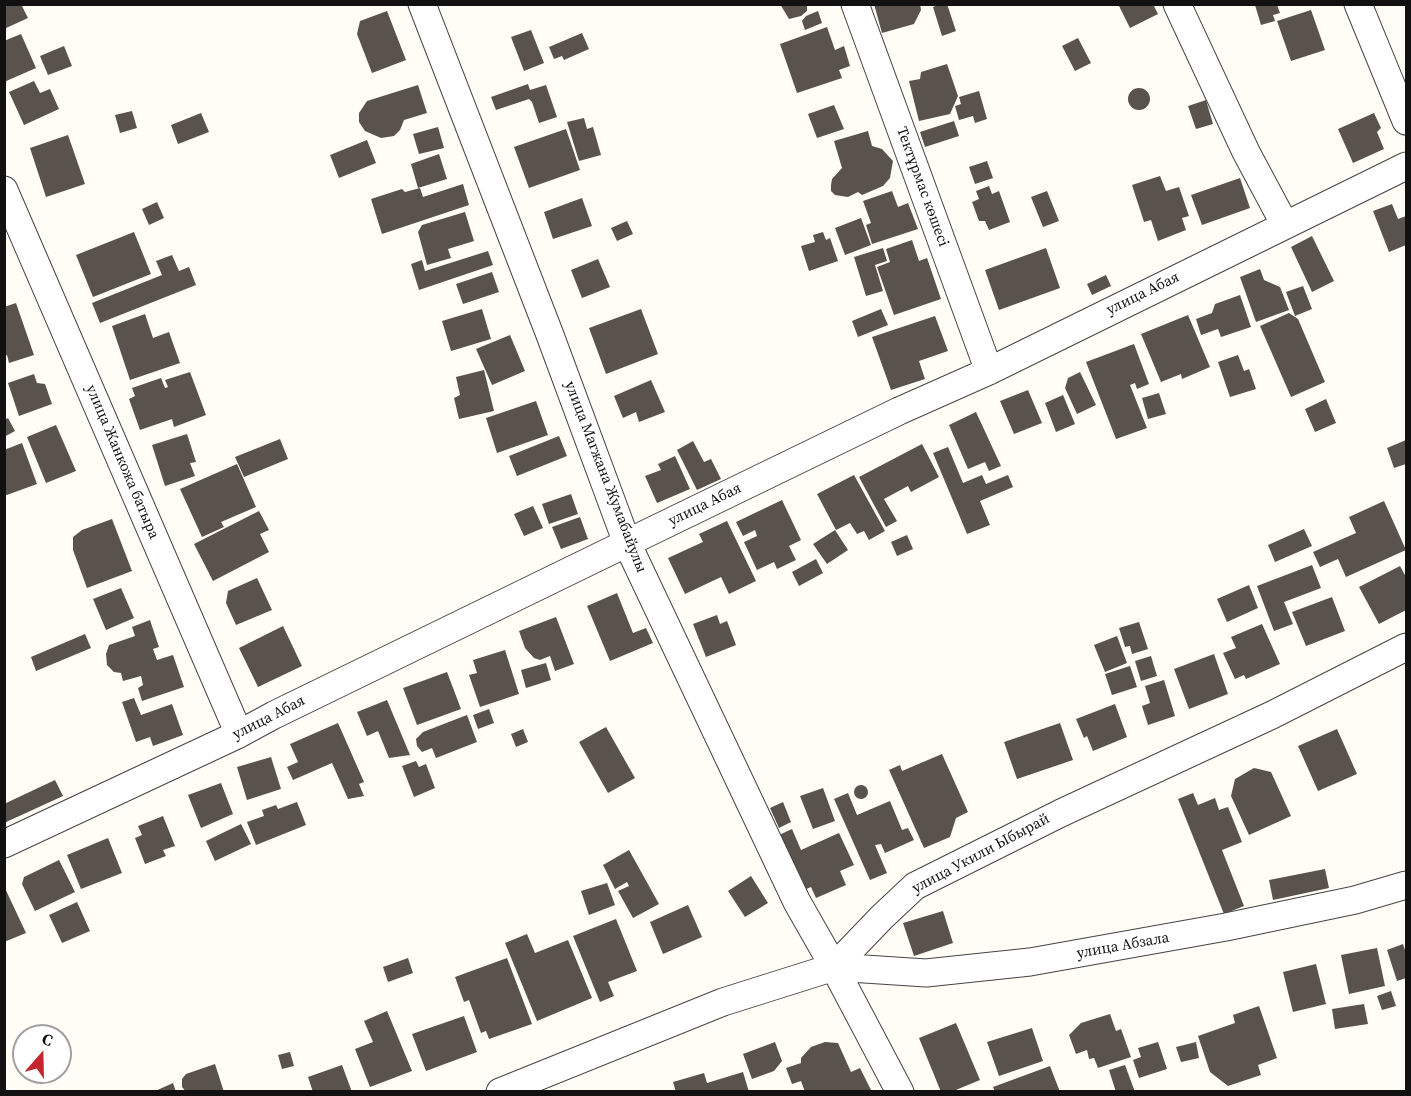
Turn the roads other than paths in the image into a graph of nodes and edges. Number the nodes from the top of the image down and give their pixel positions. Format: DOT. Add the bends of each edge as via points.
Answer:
graph roads {
  1 [pos="422,4"];
  2 [pos="855,4"];
  3 [pos="1176,4"];
  4 [pos="1358,4"];
  5 [pos="1407,121"];
  6 [pos="1407,166"];
  7 [pos="4,190"];
  8 [pos="1285,225"];
  9 [pos="989,370"];
  10 [pos="627,543"];
  11 [pos="1407,648"];
  12 [pos="239,734"];
  13 [pos="4,843"];
  14 [pos="1407,885"];
  15 [pos="834,967"];
  16 [pos="500,1092"];
  17 [pos="900,1092"];
  1 -- 10 [label="street, улица Магжана Жумабайулы"];
  2 -- 9 [label="street, Тектұрмас көшесі"];
  3 -- 8 [label="street"];
  4 -- 5 [label="street"];
  6 -- 8 [label="street, улица Абая"];
  7 -- 12 [label="street, улица Жанкожа батыра"];
  8 -- 9 [label="street, улица Абая"];
  9 -- 10 [label="street, улица Абая"];
  10 -- 12 [label="street, улица Абая"];
  10 -- 15 [label="street, улица Магжана Жумабайулы" via="797,902"];
  11 -- 15 [label="street, улица Укили Ыбырай" via="915,886"];
  12 -- 13 [label="street, улица Абая"];
  14 -- 15 [label="street, улица Абзала" via="1226,927 1030,962 926,973"];
  15 -- 16 [label="street, улица Укили Ыбырай" via="723,1002"];
  15 -- 17 [label="street, улица Магжана Жумабайулы"];
}
